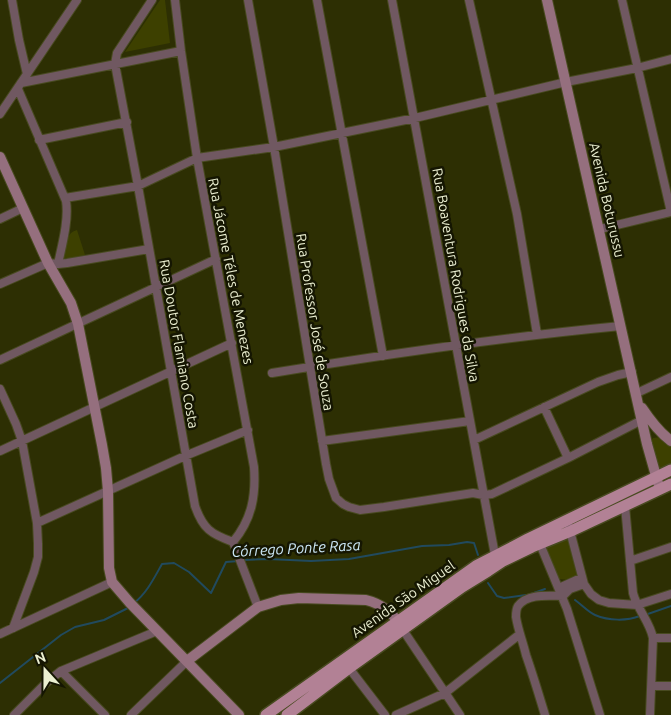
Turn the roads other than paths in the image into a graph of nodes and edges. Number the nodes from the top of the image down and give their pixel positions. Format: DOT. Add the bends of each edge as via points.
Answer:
graph roads {
  1 [pos="12,0"];
  2 [pos="77,0"];
  3 [pos="152,0"];
  4 [pos="174,0"];
  5 [pos="248,0"];
  6 [pos="317,0"];
  7 [pos="392,0"];
  8 [pos="469,0"];
  9 [pos="547,0"];
  10 [pos="622,0"];
  11 [pos="181,51"];
  12 [pos="671,60"];
  13 [pos="115,64"];
  14 [pos="637,68"];
  15 [pos="27,74"];
  16 [pos="566,82"];
  17 [pos="20,86"];
  18 [pos="491,100"];
  19 [pos="0,114"];
  20 [pos="415,118"];
  21 [pos="127,122"];
  22 [pos="342,133"];
  23 [pos="39,140"];
  24 [pos="274,147"];
  25 [pos="0,157"];
  26 [pos="197,158"];
  27 [pos="138,186"];
  28 [pos="65,198"];
  29 [pos="23,208"];
  30 [pos="671,212"];
  31 [pos="0,219"];
  32 [pos="600,229"];
  33 [pos="150,249"];
  34 [pos="216,259"];
  35 [pos="53,263"];
  36 [pos="0,284"];
  37 [pos="156,287"];
  38 [pos="78,324"];
  39 [pos="621,326"];
  40 [pos="537,334"];
  41 [pos="232,344"];
  42 [pos="455,346"];
  43 [pos="383,356"];
  44 [pos="0,360"];
  45 [pos="310,367"];
  46 [pos="171,372"];
  47 [pos="632,372"];
  48 [pos="272,373"];
  49 [pos="671,377"];
  50 [pos="0,389"];
  51 [pos="637,393"];
  52 [pos="640,406"];
  53 [pos="94,407"];
  54 [pos="544,407"];
  55 [pos="642,420"];
  56 [pos="470,421"];
  57 [pos="248,430"];
  58 [pos="668,438"];
  59 [pos="474,440"];
  60 [pos="322,441"];
  61 [pos="22,442"];
  62 [pos="648,444"];
  63 [pos="0,451"];
  64 [pos="185,456"];
  65 [pos="568,458"];
  66 [pos="671,470"];
  67 [pos="655,478"];
  68 [pos="671,484"];
  69 [pos="660,489"];
  70 [pos="108,491"];
  71 [pos="483,495"];
  72 [pos="625,506"];
  73 [pos="37,523"];
  74 [pos="568,526"];
  75 [pos="233,542"];
  76 [pos="540,544"];
  77 [pos="671,547"];
  78 [pos="495,555"];
  79 [pos="630,560"];
  80 [pos="582,581"];
  81 [pos="112,582"];
  82 [pos="559,588"];
  83 [pos="671,594"];
  84 [pos="563,596"];
  85 [pos="258,606"];
  86 [pos="638,606"];
  87 [pos="400,625"];
  88 [pos="13,628"];
  89 [pos="157,632"];
  90 [pos="0,634"];
  91 [pos="520,634"];
  92 [pos="653,638"];
  93 [pos="671,638"];
  94 [pos="186,660"];
  95 [pos="349,668"];
  96 [pos="61,671"];
  97 [pos="652,686"];
  98 [pos="671,686"];
  99 [pos="445,693"];
  100 [pos="14,715"];
  101 [pos="105,715"];
  102 [pos="131,715"];
  103 [pos="239,715"];
  104 [pos="266,715"];
  105 [pos="287,715"];
  106 [pos="385,715"];
  107 [pos="396,715"];
  108 [pos="460,715"];
  109 [pos="545,715"];
  110 [pos="600,715"];
  111 [pos="650,715"];
  1 -- 15 [label="street"];
  2 -- 15 [label="street"];
  3 -- 13 [label="street" via="117,53"];
  4 -- 11 [label="street, Rua Jácome Téles de Menezes"];
  5 -- 24 [label="street, Rua Professor José de Souza"];
  6 -- 22 [label="street"];
  7 -- 20 [label="street, Rua Boaventura Rodrigues da Silva"];
  8 -- 18 [label="street"];
  9 -- 16 [label="main road, Avenida Boturussu"];
  10 -- 14 [label="street"];
  11 -- 13 [label="street"];
  11 -- 26 [label="street, Rua Jácome Téles de Menezes"];
  12 -- 14 [label="street"];
  13 -- 17 [label="street"];
  13 -- 21 [label="street, Rua Doutor Flamiano Costa"];
  14 -- 16 [label="street"];
  14 -- 30 [label="street"];
  15 -- 17 [label="street"];
  16 -- 18 [label="street"];
  16 -- 32 [label="main road, Avenida Boturussu"];
  17 -- 19 [label="street"];
  17 -- 23 [label="street"];
  18 -- 20 [label="street"];
  18 -- 40 [label="street" via="516,214"];
  20 -- 22 [label="street"];
  20 -- 42 [label="street, Rua Boaventura Rodrigues da Silva"];
  21 -- 23 [label="street"];
  21 -- 27 [label="street, Rua Doutor Flamiano Costa"];
  22 -- 24 [label="street"];
  22 -- 43 [label="street"];
  23 -- 28 [label="street"];
  24 -- 26 [label="street"];
  24 -- 45 [label="street, Rua Professor José de Souza"];
  25 -- 29 [label="main road"];
  26 -- 27 [label="street"];
  26 -- 34 [label="street, Rua Jácome Téles de Menezes"];
  27 -- 28 [label="street"];
  27 -- 33 [label="street, Rua Doutor Flamiano Costa"];
  28 -- 35 [label="street" via="66,218"];
  29 -- 31 [label="street"];
  29 -- 35 [label="main road"];
  30 -- 32 [label="street"];
  32 -- 39 [label="main road, Avenida Boturussu"];
  33 -- 35 [label="street"];
  33 -- 37 [label="street, Rua Doutor Flamiano Costa"];
  34 -- 37 [label="street"];
  34 -- 41 [label="street, Rua Jácome Téles de Menezes"];
  35 -- 36 [label="street"];
  35 -- 38 [label="main road"];
  37 -- 38 [label="street"];
  37 -- 46 [label="street, Rua Doutor Flamiano Costa"];
  38 -- 44 [label="street"];
  38 -- 53 [label="main road"];
  39 -- 40 [label="street"];
  39 -- 47 [label="main road, Avenida Boturussu"];
  40 -- 42 [label="street"];
  41 -- 46 [label="street"];
  41 -- 57 [label="street, Rua Jácome Téles de Menezes"];
  42 -- 43 [label="street"];
  42 -- 56 [label="street, Rua Boaventura Rodrigues da Silva"];
  43 -- 45 [label="street"];
  45 -- 48 [label="street"];
  45 -- 60 [label="street, Rua Professor José de Souza"];
  46 -- 53 [label="street"];
  46 -- 64 [label="street, Rua Doutor Flamiano Costa"];
  47 -- 51 [label="main road, Avenida Boturussu"];
  47 -- 54 [label="street" via="598,382"];
  49 -- 51 [label="street"];
  50 -- 61 [label="street"];
  51 -- 52 [label="main road, Avenida Boturussu"];
  52 -- 55 [label="main road, Avenida Boturussu"];
  52 -- 58 [label="main road, Avenida Boturussu"];
  53 -- 61 [label="street"];
  53 -- 70 [label="main road"];
  54 -- 59 [label="street"];
  54 -- 65 [label="street"];
  55 -- 62 [label="main road, Avenida Boturussu"];
  55 -- 65 [label="street"];
  56 -- 59 [label="street, Rua Boaventura Rodrigues da Silva"];
  56 -- 60 [label="street"];
  57 -- 64 [label="street"];
  57 -- 75 [label="street, Rua Jácome Téles de Menezes" via="256,485 249,515"];
  58 -- 62 [label="main road" via="654,437"];
  59 -- 71 [label="street, Rua Boaventura Rodrigues da Silva"];
  60 -- 71 [label="street, Rua Professor José de Souza" via="332,490 336,498 349,508 360,510 473,493"];
  61 -- 63 [label="street"];
  61 -- 73 [label="street"];
  62 -- 67 [label="main road, Avenida Boturussu"];
  64 -- 70 [label="street"];
  64 -- 75 [label="street, Rua Doutor Flamiano Costa" via="195,506 204,526"];
  65 -- 71 [label="street" via="502,490"];
  66 -- 67 [label="main road, Avenida São Miguel"];
  67 -- 69 [label="main road, Avenida Boturussu"];
  67 -- 74 [label="main road, Avenida São Miguel"];
  68 -- 69 [label="main road, Avenida São Miguel"];
  69 -- 72 [label="main road, Avenida São Miguel"];
  70 -- 73 [label="street"];
  70 -- 81 [label="main road"];
  71 -- 78 [label="street, Rua Boaventura Rodrigues da Silva"];
  72 -- 74 [label="main road, Avenida São Miguel"];
  72 -- 79 [label="street"];
  73 -- 88 [label="street" via="38,557"];
  74 -- 76 [label="main road, Avenida São Miguel"];
  74 -- 78 [label="main road, Avenida São Miguel"];
  74 -- 80 [label="street"];
  75 -- 85 [label="street"];
  76 -- 82 [label="street"];
  76 -- 87 [label="main road, Avenida São Miguel" via="504,561"];
  77 -- 79 [label="street"];
  78 -- 87 [label="main road, Avenida São Miguel" via="470,570"];
  79 -- 86 [label="street" via="633,593"];
  80 -- 82 [label="street"];
  80 -- 84 [label="street"];
  80 -- 86 [label="street" via="599,600"];
  81 -- 88 [label="street"];
  81 -- 89 [label="main road"];
  82 -- 84 [label="street"];
  83 -- 86 [label="street"];
  84 -- 91 [label="street" via="540,596 519,604 516,616"];
  84 -- 110 [label="street"];
  85 -- 87 [label="main road" via="299,598 360,599 373,601 388,610"];
  85 -- 94 [label="main road"];
  86 -- 92 [label="street"];
  87 -- 95 [label="main road, Avenida São Miguel"];
  87 -- 99 [label="street"];
  87 -- 104 [label="main road, Avenida São Miguel"];
  88 -- 90 [label="street"];
  89 -- 94 [label="main road"];
  89 -- 96 [label="street"];
  91 -- 99 [label="street"];
  91 -- 109 [label="street"];
  92 -- 93 [label="street"];
  92 -- 97 [label="street"];
  94 -- 102 [label="street"];
  94 -- 103 [label="main road"];
  95 -- 105 [label="main road, Avenida São Miguel"];
  95 -- 106 [label="street"];
  96 -- 100 [label="street"];
  96 -- 101 [label="street"];
  97 -- 98 [label="street"];
  97 -- 111 [label="street"];
  99 -- 107 [label="street"];
  99 -- 108 [label="street"];
}
